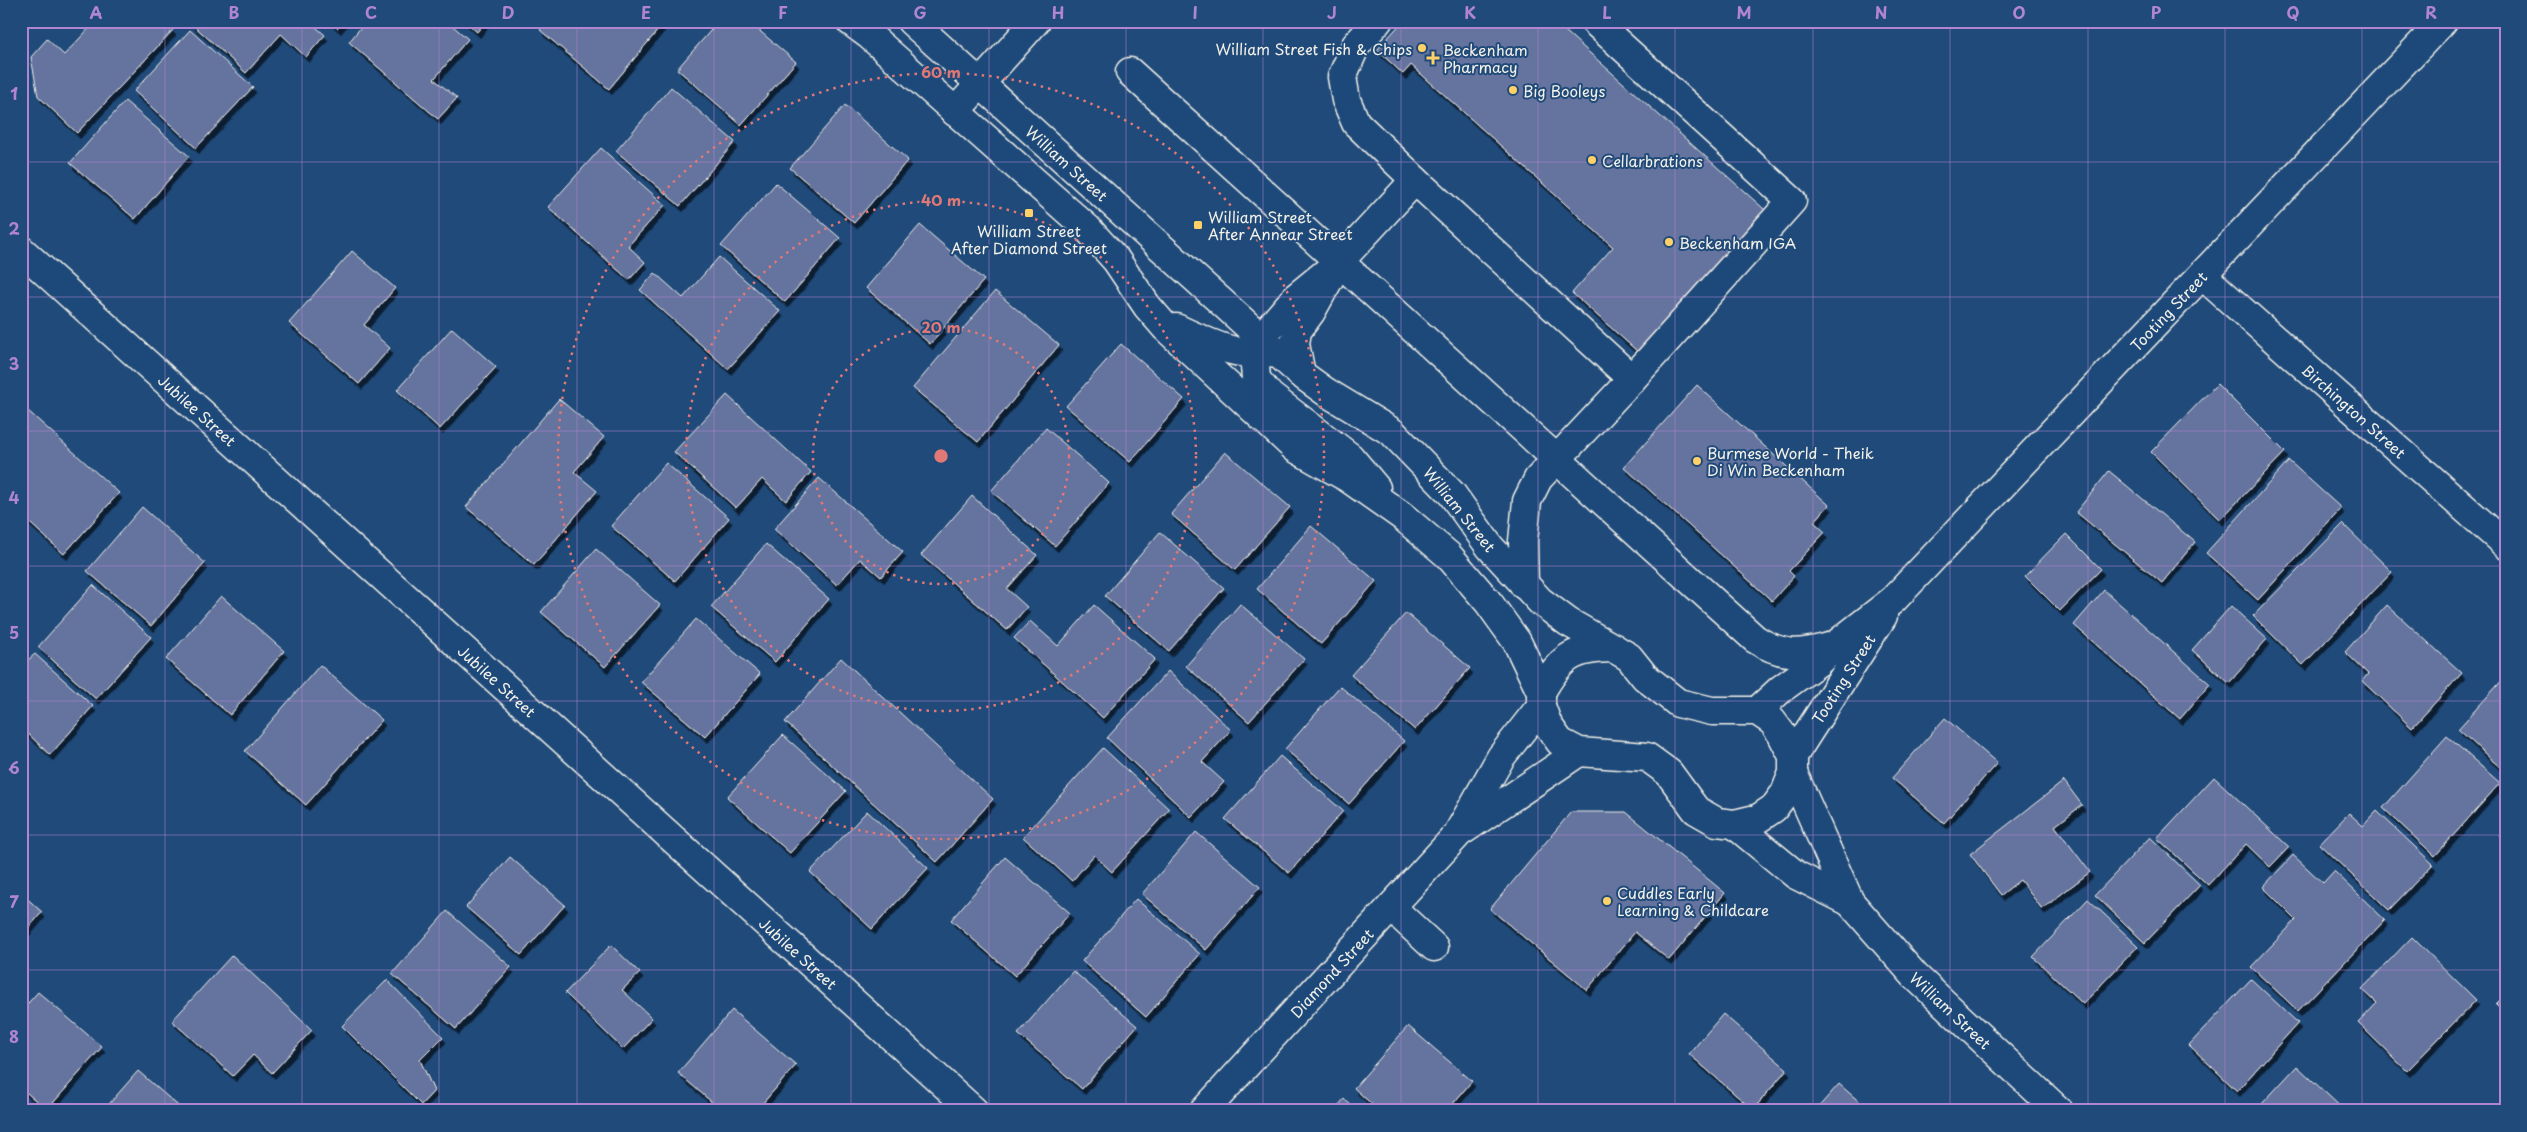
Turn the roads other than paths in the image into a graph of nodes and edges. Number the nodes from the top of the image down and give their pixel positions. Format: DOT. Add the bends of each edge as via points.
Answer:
graph roads {
  1 [pos="850,21"];
  2 [pos="911,21"];
  3 [pos="1036,21"];
  4 [pos="1378,21"];
  5 [pos="1594,21"];
  6 [pos="2443,21"];
  7 [pos="1130,72"];
  8 [pos="980,84"];
  9 [pos="955,112"];
  10 [pos="1415,180"];
  11 [pos="21,250"];
  12 [pos="1339,262"];
  13 [pos="2202,275"];
  14 [pos="1295,298"];
  15 [pos="1223,304"];
  16 [pos="1147,306"];
  17 [pos="1273,348"];
  18 [pos="1632,379"];
  19 [pos="1556,459"];
  20 [pos="1391,510"];
  21 [pos="2506,545"];
  22 [pos="1524,585"];
  23 [pos="1894,600"];
  24 [pos="1834,646"];
  25 [pos="1614,648"];
  26 [pos="1540,699"];
  27 [pos="1757,711"];
  28 [pos="1579,752"];
  29 [pos="1793,765"];
  30 [pos="1734,824"];
  31 [pos="1457,835"];
  32 [pos="1850,902"];
  33 [pos="1391,907"];
  34 [pos="1434,947"];
  35 [pos="974,1111"];
  36 [pos="1204,1111"];
  37 [pos="2060,1111"];
  1 -- 9 [label="main road, William Street"];
  2 -- 8 [label="main road, William Street"];
  3 -- 8 [label="main road"];
  4 -- 10 [label="main road" via="1356,45 1342,77 1346,100 1356,123"];
  5 -- 18 [label="main road" via="1792,201"];
  6 -- 13 [label="main road, Tooting Street"];
  7 -- 12 [label="main road"];
  8 -- 9 [label="main road"];
  8 -- 15 [label="main road, William Street"];
  9 -- 16 [label="main road, William Street" via="1087,228 1116,260"];
  10 -- 12 [label="main road"];
  10 -- 18 [label="main road"];
  11 -- 35 [label="main road, Jubilee Street"];
  12 -- 14 [label="main road, William Street"];
  12 -- 17 [label="main road, William Street" via="1297,331"];
  12 -- 19 [label="main road"];
  13 -- 21 [label="main road, Birchington Street"];
  13 -- 23 [label="main road, Tooting Street"];
  14 -- 15 [label="main road, William Street" via="1254,311"];
  14 -- 17 [label="main road, William Street" via="1264,333"];
  15 -- 17 [label="main road, William Street"];
  16 -- 17 [label="main road, William Street" via="1173,326 1234,352"];
  16 -- 20 [label="main road, William Street" via="1166,328 1295,448 1348,478"];
  17 -- 20 [label="main road, William Street" via="1255,366 1256,379 1270,396 1350,457 1366,473"];
  17 -- 22 [label="main road, William Street" via="1326,392 1392,432 1452,494 1490,547"];
  18 -- 19 [label="main road"];
  19 -- 22 [label="main road" via="1538,479 1527,501 1523,541"];
  19 -- 24 [label="main road" via="1755,640 1771,650 1787,654"];
  20 -- 26 [label="main road, William Street" via="1448,555 1489,603 1517,642"];
  22 -- 25 [label="main road, William Street" via="1568,622"];
  23 -- 24 [label="main road, Tooting Street"];
  23 -- 29 [label="main road, Tooting Street"];
  24 -- 27 [label="main road, Tooting Street"];
  25 -- 26 [label="main road" via="1588,648 1572,655 1559,664"];
  25 -- 27 [label="main road, William Street" via="1629,657 1645,677 1678,703 1712,711"];
  26 -- 28 [label="main road, William Street" via="1548,725 1560,742"];
  26 -- 31 [label="main road, Diamond Street" via="1501,757"];
  27 -- 29 [label="main road, William Street" via="1772,721 1781,733"];
  28 -- 30 [label="main road, William Street" via="1647,757 1669,773 1696,810 1717,822"];
  28 -- 31 [label="main road, Diamond Street"];
  29 -- 30 [label="main road, William Street" via="1784,793 1774,808 1759,818"];
  29 -- 32 [label="main road, William Street"];
  30 -- 32 [label="main road, William Street" via="1796,875"];
  31 -- 33 [label="main road, Diamond Street"];
  32 -- 37 [label="main road, William Street" via="1915,976"];
  33 -- 34 [label="main road"];
  33 -- 36 [label="main road, Diamond Street"];
}
